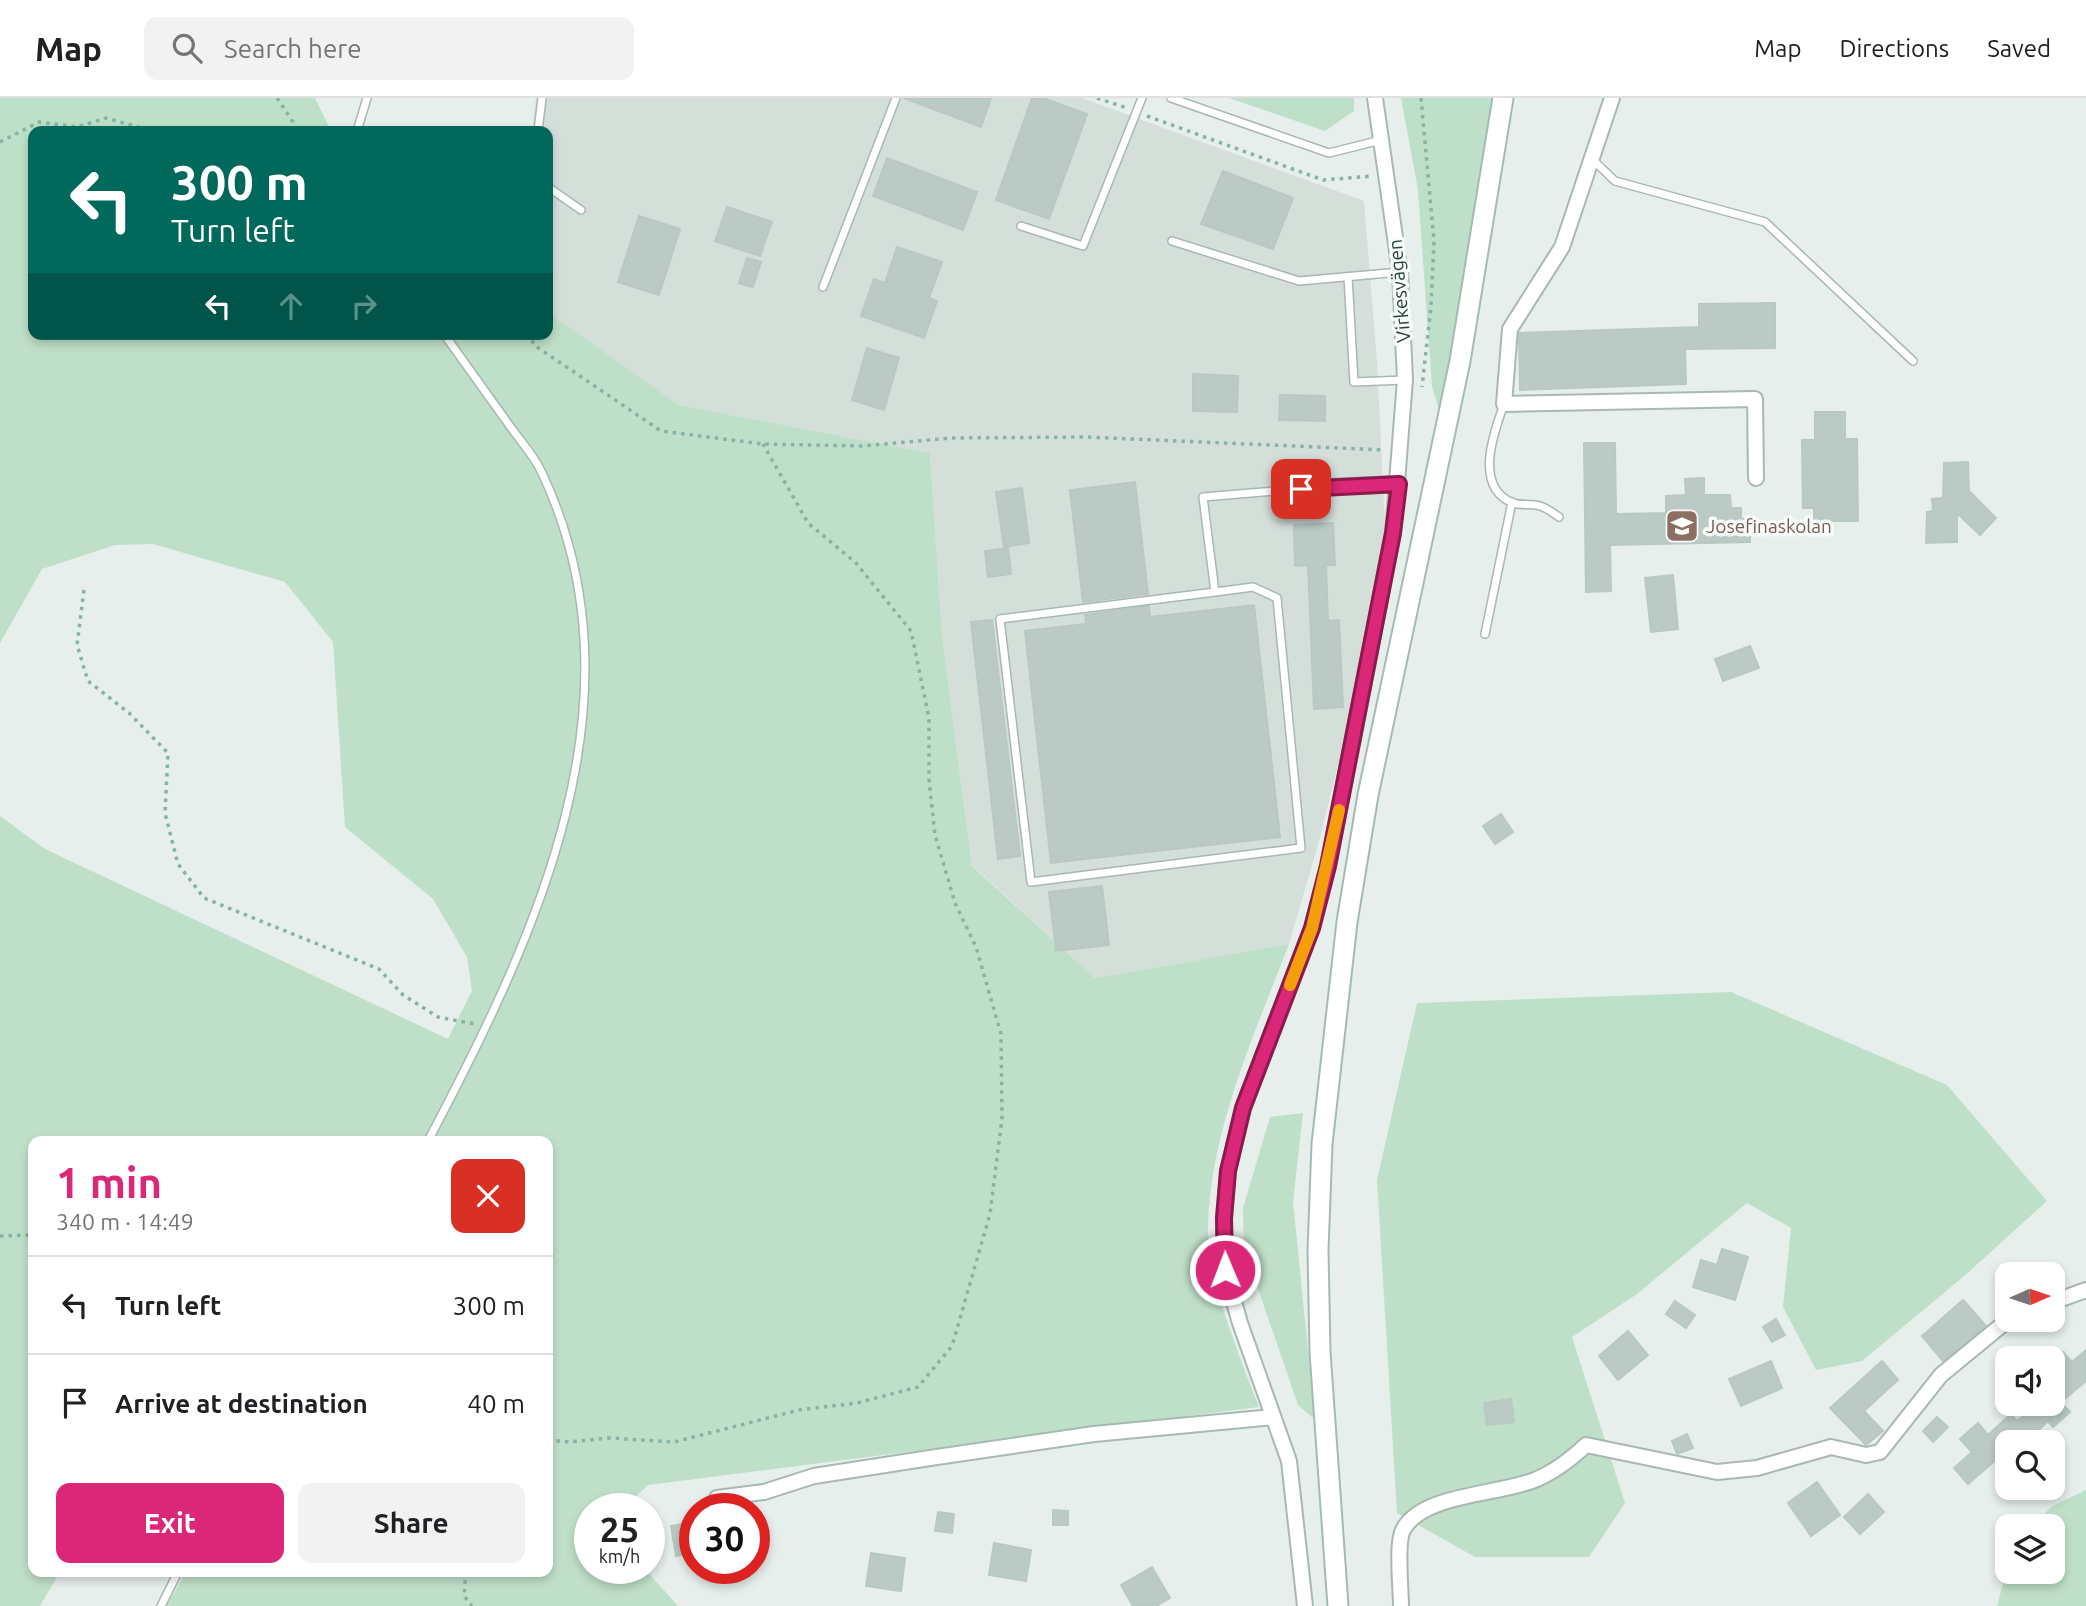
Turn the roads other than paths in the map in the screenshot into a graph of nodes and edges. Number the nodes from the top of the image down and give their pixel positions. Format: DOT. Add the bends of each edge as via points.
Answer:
graph roads {
  1 [pos="367,98"];
  2 [pos="542,98"];
  3 [pos="896,98"];
  4 [pos="1142,98"];
  5 [pos="1171,98"];
  6 [pos="1375,98"];
  7 [pos="1503,98"];
  8 [pos="1612,98"];
  9 [pos="359,126"];
  10 [pos="539,126"];
  11 [pos="1381,140"];
  12 [pos="1591,159"];
  13 [pos="553,190"];
  14 [pos="581,210"];
  15 [pos="1021,226"];
  16 [pos="1172,241"];
  17 [pos="1400,271"];
  18 [pos="1348,277"];
  19 [pos="823,287"];
  20 [pos="448,340"];
  21 [pos="1913,361"];
  22 [pos="1405,380"];
  23 [pos="1504,404"];
  24 [pos="1756,478"];
  25 [pos="1399,484"];
  26 [pos="1325,487"];
  27 [pos="1513,502"];
  28 [pos="1559,517"];
  29 [pos="1215,592"];
  30 [pos="1485,634"];
  31 [pos="431,1136"];
  32 [pos="2086,1290"];
  33 [pos="2065,1298"];
  34 [pos="1995,1331"];
  35 [pos="1273,1417"];
  36 [pos="756,1493"];
  37 [pos="176,1577"];
  38 [pos="161,1606"];
  39 [pos="1305,1606"];
  40 [pos="1338,1606"];
  41 [pos="1401,1606"];
  1 -- 9 [label="lane"];
  2 -- 10 [label="lane"];
  3 -- 19 [label="lane"];
  4 -- 15 [label="lane" via="1083,246"];
  5 -- 11 [label="lane" via="1329,153"];
  6 -- 11 [label="street, Virkesvägen"];
  7 -- 40 [label="main road" via="1460,362 1368,795 1322,1144 1320,1352"];
  8 -- 12 [label="street"];
  11 -- 17 [label="street, Virkesvägen"];
  12 -- 21 [label="lane" via="1615,181 1765,222"];
  12 -- 23 [label="street" via="1562,247 1510,329"];
  13 -- 14 [label="lane"];
  16 -- 18 [label="lane" via="1300,282"];
  17 -- 18 [label="lane"];
  17 -- 22 [label="street, Virkesvägen"];
  18 -- 22 [label="lane" via="1354,382"];
  20 -- 31 [label="lane" via="541,470 569,538 581,609 584,693 576,776 557,850 488,1027"];
  22 -- 25 [label="street, Virkesvägen"];
  23 -- 24 [label="street" via="1755,399"];
  23 -- 27 [label="lane" via="1490,444 1492,480"];
  25 -- 26 [label="street"];
  25 -- 35 [label="street, Virkesvägen" via="1328,866 1312,928 1243,1108 1228,1171 1225,1270"];
  26 -- 29 [label="lane" via="1203,497"];
  27 -- 28 [label="lane" via="1541,506"];
  27 -- 30 [label="lane"];
  29 -- 29 [label="lane" via="1000,619 1031,882 1301,848 1277,598 1254,587"];
  32 -- 33 [label="street"];
  34 -- 41 [label="street" via="1941,1375 1880,1452 1866,1455 1832,1447 1757,1468 1717,1472 1586,1445 1566,1463 1535,1480 1438,1504 1413,1517 1402,1532"];
  35 -- 36 [label="street" via="1094,1434 930,1458 814,1476"];
  35 -- 39 [label="street, Virkesvägen" via="1289,1461"];
  37 -- 38 [label="lane"];
}
